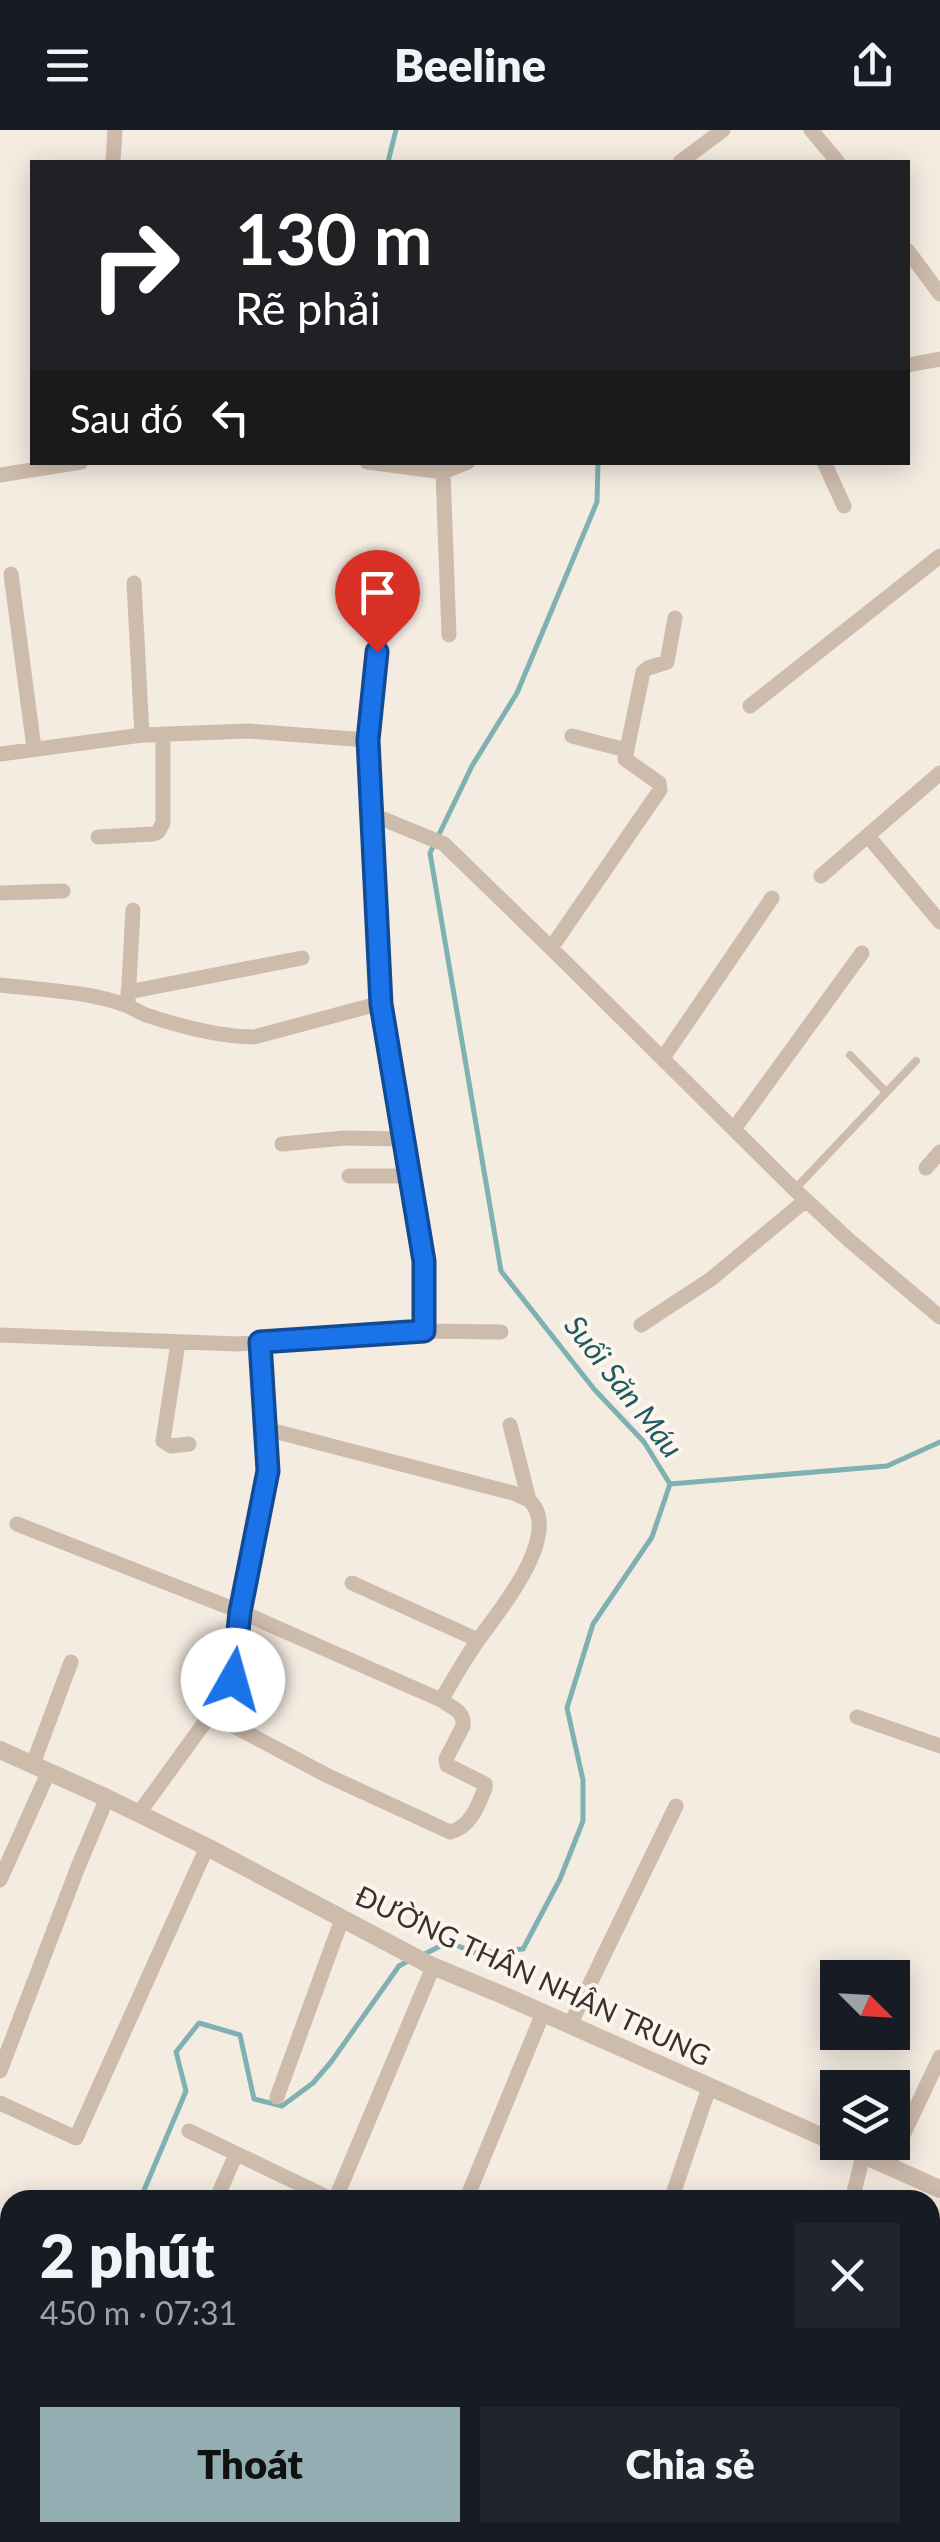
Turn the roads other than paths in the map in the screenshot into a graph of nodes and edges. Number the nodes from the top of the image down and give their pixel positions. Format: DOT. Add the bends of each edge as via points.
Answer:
graph roads {
  1 [pos="115,130"];
  2 [pos="723,130"];
  3 [pos="812,130"];
  4 [pos="113,160"];
  5 [pos="683,160"];
  6 [pos="836,160"];
  7 [pos="910,254"];
  8 [pos="940,294"];
  9 [pos="940,359"];
  10 [pos="910,365"];
  11 [pos="48,465"];
  12 [pos="390,465"];
  13 [pos="460,465"];
  14 [pos="825,465"];
  15 [pos="442,472"];
  16 [pos="0,475"];
  17 [pos="844,506"];
  18 [pos="937,566"];
  19 [pos="11,574"];
  20 [pos="134,582"];
  21 [pos="675,618"];
  22 [pos="449,635"];
  23 [pos="377,652"];
  24 [pos="750,706"];
  25 [pos="142,734"];
  26 [pos="163,734"];
  27 [pos="572,736"];
  28 [pos="368,740"];
  29 [pos="34,748"];
  30 [pos="626,750"];
  31 [pos="0,754"];
  32 [pos="940,773"];
  33 [pos="371,814"];
  34 [pos="868,836"];
  35 [pos="98,837"];
  36 [pos="821,876"];
  37 [pos="63,891"];
  38 [pos="0,894"];
  39 [pos="772,898"];
  40 [pos="134,910"];
  41 [pos="940,922"];
  42 [pos="551,948"];
  43 [pos="862,953"];
  44 [pos="302,958"];
  45 [pos="0,985"];
  46 [pos="128,999"];
  47 [pos="381,1004"];
  48 [pos="850,1055"];
  49 [pos="663,1058"];
  50 [pos="916,1060"];
  51 [pos="886,1092"];
  52 [pos="734,1129"];
  53 [pos="404,1139"];
  54 [pos="282,1144"];
  55 [pos="940,1152"];
  56 [pos="926,1168"];
  57 [pos="348,1176"];
  58 [pos="411,1176"];
  59 [pos="800,1195"];
  60 [pos="940,1318"];
  61 [pos="642,1325"];
  62 [pos="424,1331"];
  63 [pos="501,1332"];
  64 [pos="0,1335"];
  65 [pos="260,1342"];
  66 [pos="178,1343"];
  67 [pos="510,1426"];
  68 [pos="266,1429"];
  69 [pos="190,1444"];
  70 [pos="529,1500"];
  71 [pos="18,1524"];
  72 [pos="352,1583"];
  73 [pos="240,1612"];
  74 [pos="478,1640"];
  75 [pos="71,1662"];
  76 [pos="441,1700"];
  77 [pos="211,1714"];
  78 [pos="857,1718"];
  79 [pos="940,1746"];
  80 [pos="0,1750"];
  81 [pos="41,1767"];
  82 [pos="107,1798"];
  83 [pos="676,1806"];
  84 [pos="139,1813"];
  85 [pos="207,1847"];
  86 [pos="0,1880"];
  87 [pos="342,1919"];
  88 [pos="432,1966"];
  89 [pos="543,2013"];
  90 [pos="570,2026"];
  91 [pos="940,2057"];
  92 [pos="0,2071"];
  93 [pos="709,2088"];
  94 [pos="277,2097"];
  95 [pos="0,2103"];
  96 [pos="190,2131"];
  97 [pos="820,2137"];
  98 [pos="236,2154"];
  99 [pos="862,2160"];
  100 [pos="872,2160"];
  101 [pos="888,2167"];
  102 [pos="940,2189"];
  103 [pos="220,2190"];
  104 [pos="313,2190"];
  105 [pos="338,2190"];
  106 [pos="470,2190"];
  107 [pos="674,2190"];
  108 [pos="854,2190"];
  1 -- 4 [label="street"];
  2 -- 5 [label="street"];
  3 -- 6 [label="street"];
  7 -- 8 [label="street"];
  9 -- 10 [label="street"];
  11 -- 16 [label="street"];
  12 -- 15 [label="street"];
  13 -- 15 [label="street"];
  14 -- 17 [label="street"];
  15 -- 22 [label="street"];
  18 -- 24 [label="street"];
  19 -- 29 [label="street"];
  20 -- 25 [label="street"];
  21 -- 30 [label="street" via="667,662 643,672"];
  23 -- 28 [label="street"];
  25 -- 26 [label="street"];
  25 -- 29 [label="street"];
  26 -- 28 [label="street" via="248,731"];
  26 -- 35 [label="street" via="161,829"];
  27 -- 30 [label="street"];
  28 -- 33 [label="street"];
  29 -- 31 [label="street"];
  30 -- 42 [label="street" via="624,759 660,790"];
  32 -- 34 [label="street"];
  33 -- 42 [label="street" via="444,844"];
  33 -- 47 [label="street"];
  34 -- 36 [label="street"];
  34 -- 41 [label="street"];
  37 -- 38 [label="street"];
  39 -- 49 [label="street"];
  40 -- 46 [label="street"];
  42 -- 49 [label="street"];
  43 -- 52 [label="street"];
  44 -- 46 [label="street"];
  45 -- 46 [label="street"];
  46 -- 47 [label="street" via="148,1015 254,1037"];
  47 -- 53 [label="street"];
  48 -- 51 [label="lane"];
  49 -- 52 [label="street"];
  50 -- 51 [label="lane"];
  51 -- 59 [label="lane"];
  52 -- 59 [label="street"];
  53 -- 54 [label="street"];
  53 -- 58 [label="street"];
  55 -- 56 [label="street"];
  57 -- 58 [label="street"];
  58 -- 62 [label="street" via="424,1261"];
  59 -- 60 [label="street"];
  59 -- 61 [label="street" via="711,1279"];
  62 -- 63 [label="street"];
  62 -- 65 [label="street"];
  64 -- 66 [label="street"];
  65 -- 66 [label="street"];
  65 -- 68 [label="street"];
  66 -- 69 [label="street" via="163,1441"];
  67 -- 70 [label="street"];
  68 -- 70 [label="street"];
  68 -- 73 [label="street" via="268,1471"];
  70 -- 74 [label="street" via="540,1515 528,1566"];
  71 -- 73 [label="street"];
  72 -- 74 [label="street"];
  73 -- 76 [label="street"];
  73 -- 77 [label="street" via="233,1680"];
  74 -- 76 [label="street"];
  75 -- 81 [label="street"];
  76 -- 77 [label="street" via="464,1721 447,1764 485,1784 466,1825 450,1832"];
  77 -- 84 [label="street"];
  78 -- 79 [label="street"];
  80 -- 81 [label="street, ĐƯỜNG THÂN NHÂN TRUNG"];
  81 -- 82 [label="street, ĐƯỜNG THÂN NHÂN TRUNG"];
  81 -- 86 [label="street"];
  82 -- 84 [label="street, ĐƯỜNG THÂN NHÂN TRUNG"];
  82 -- 92 [label="street"];
  83 -- 90 [label="street"];
  84 -- 85 [label="street, ĐƯỜNG THÂN NHÂN TRUNG"];
  85 -- 87 [label="street, ĐƯỜNG THÂN NHÂN TRUNG"];
  85 -- 95 [label="street" via="76,2138"];
  87 -- 88 [label="street, ĐƯỜNG THÂN NHÂN TRUNG"];
  87 -- 94 [label="street"];
  88 -- 89 [label="street, ĐƯỜNG THÂN NHÂN TRUNG"];
  88 -- 105 [label="street"];
  89 -- 90 [label="street, ĐƯỜNG THÂN NHÂN TRUNG"];
  89 -- 106 [label="street"];
  90 -- 93 [label="street, ĐƯỜNG THÂN NHÂN TRUNG"];
  91 -- 101 [label="street"];
  93 -- 97 [label="street, ĐƯỜNG THÂN NHÂN TRUNG"];
  93 -- 107 [label="street"];
  96 -- 98 [label="street"];
  98 -- 103 [label="street"];
  98 -- 104 [label="street"];
  99 -- 108 [label="street"];
  100 -- 101 [label="street, ĐƯỜNG THÂN NHÂN TRUNG"];
  101 -- 102 [label="street, ĐƯỜNG THÂN NHÂN TRUNG"];
}
